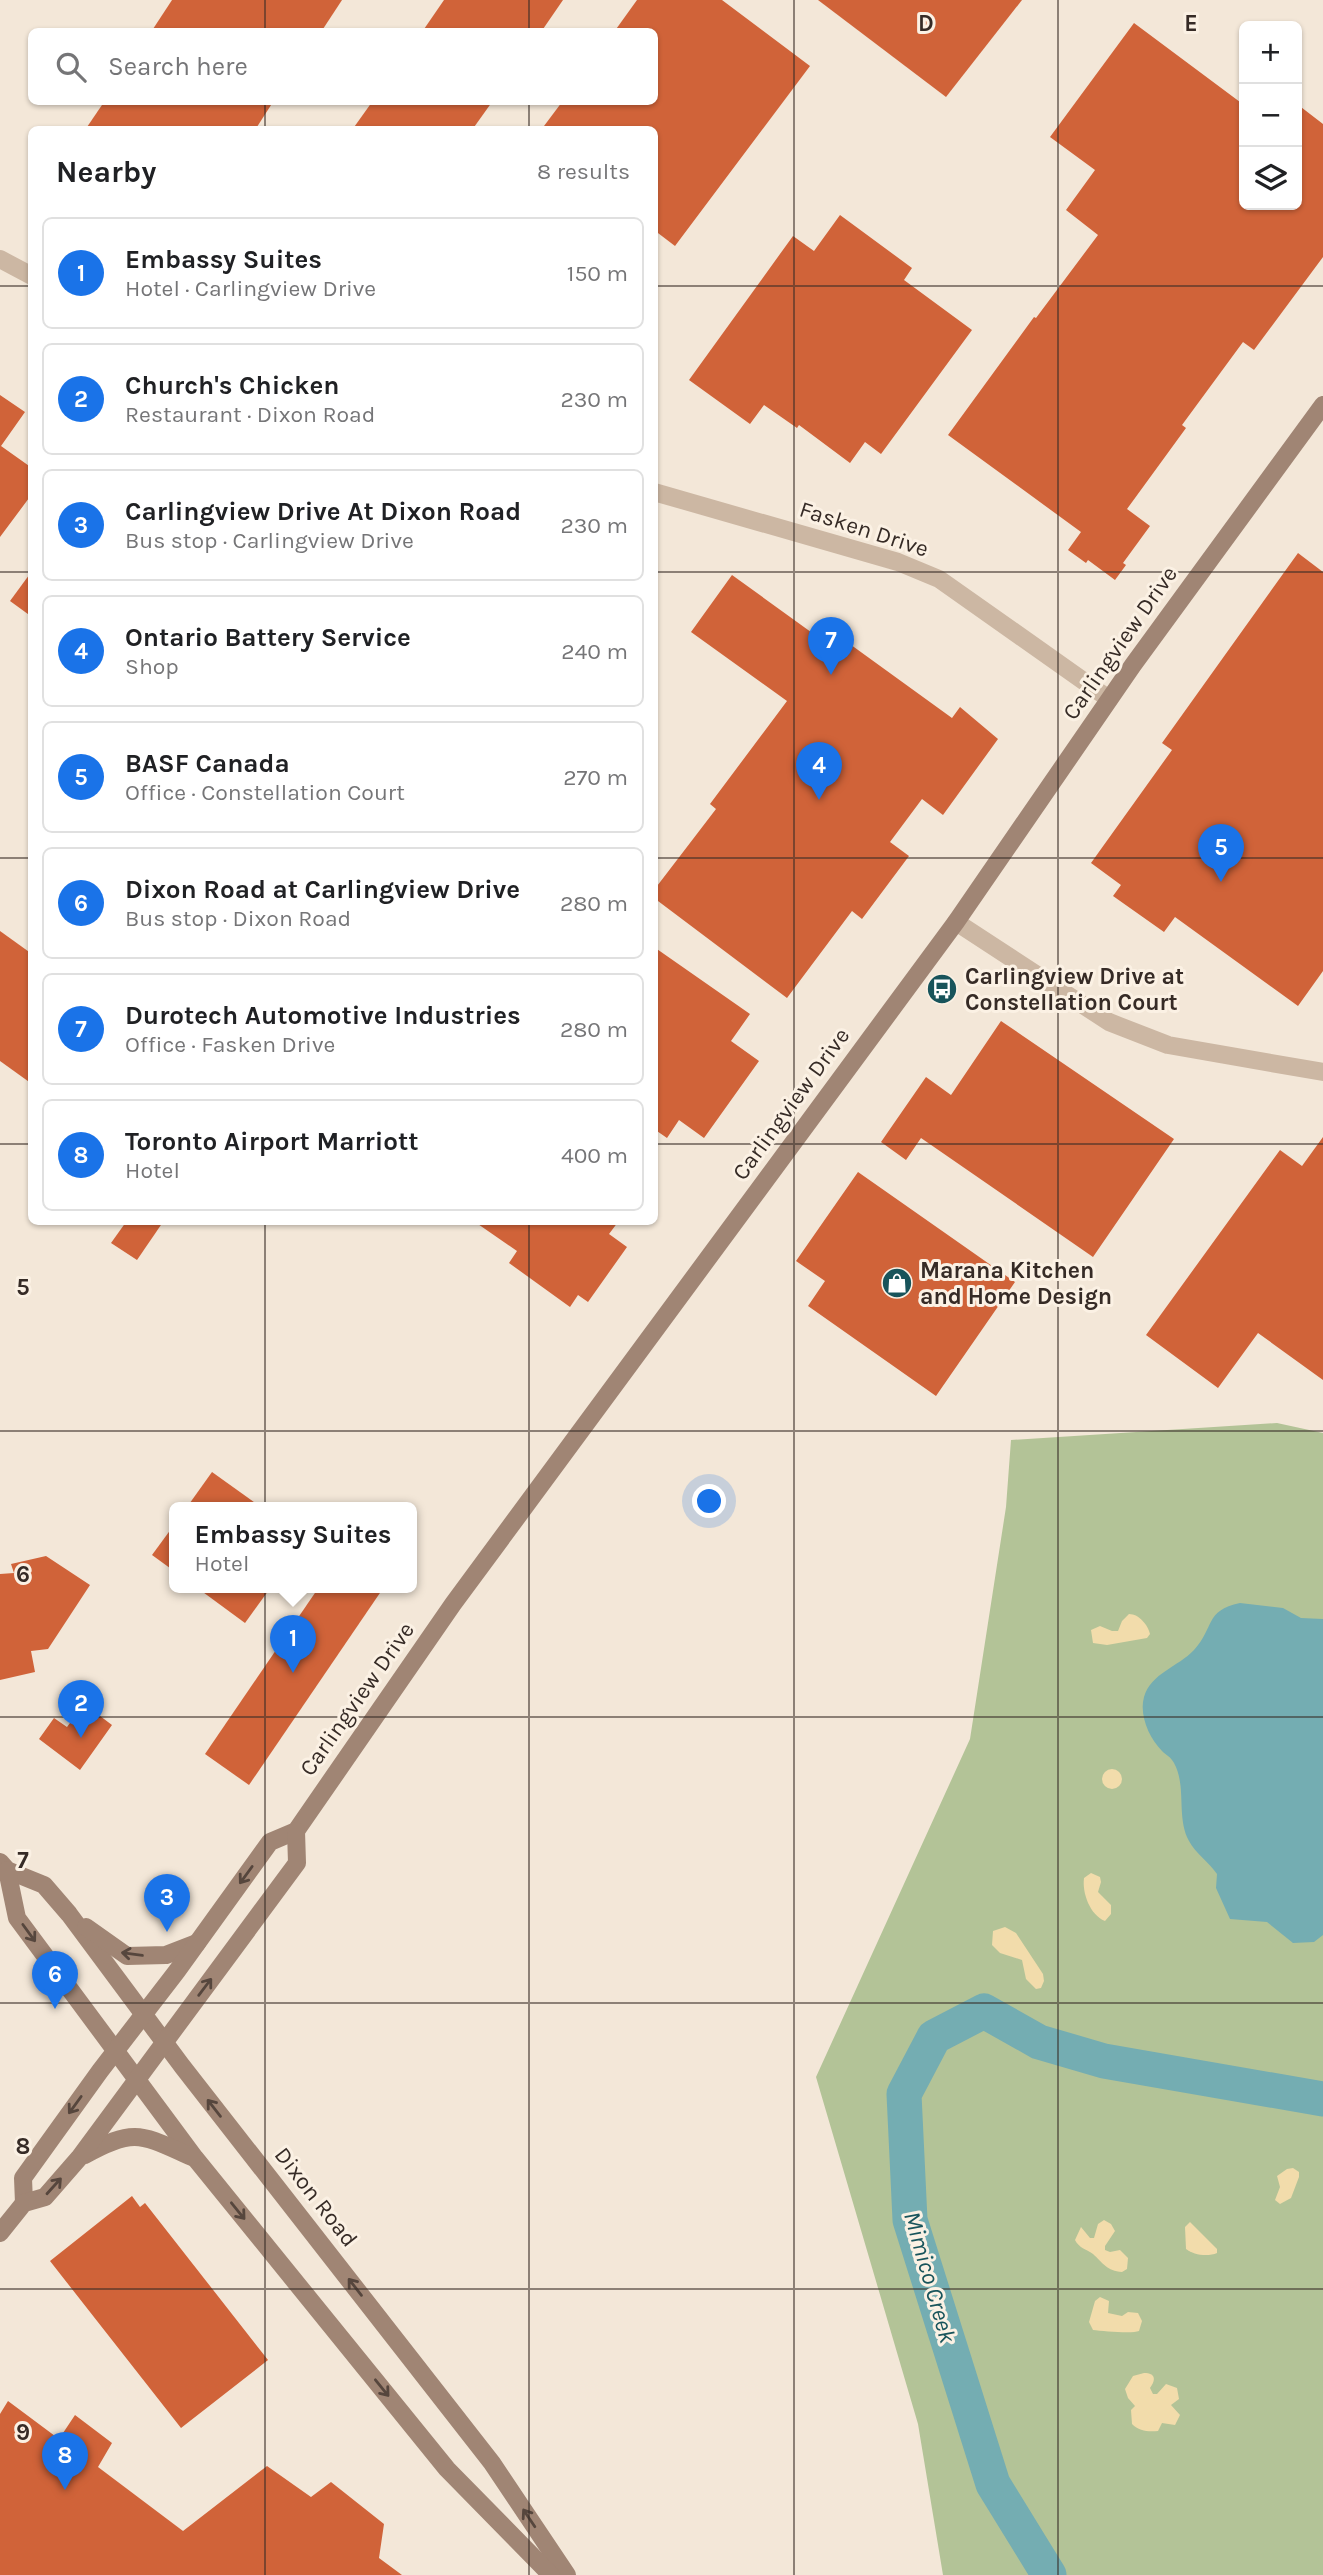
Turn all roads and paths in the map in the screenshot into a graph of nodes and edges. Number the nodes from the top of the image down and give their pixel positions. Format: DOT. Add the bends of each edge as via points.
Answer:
graph roads {
  1 [pos="0,259"];
  2 [pos="28,274"];
  3 [pos="1323,405"];
  4 [pos="658,493"];
  5 [pos="1109,699"];
  6 [pos="956,922"];
  7 [pos="1323,1072"];
  8 [pos="296,1831"];
  9 [pos="4,1866"];
  10 [pos="69,1914"];
  11 [pos="198,1943"];
  12 [pos="145,2014"];
  13 [pos="165,2042"];
  14 [pos="116,2051"];
  15 [pos="137,2079"];
  16 [pos="79,2158"];
  17 [pos="195,2158"];
  18 [pos="23,2203"];
  19 [pos="0,2233"];
  20 [pos="551,2575"];
  21 [pos="567,2575"];
  1 -- 2 [label="street"];
  3 -- 5 [label="main road, Carlingview Drive"];
  4 -- 5 [label="street, Fasken Drive" via="898,562 939,579"];
  5 -- 6 [label="main road, Carlingview Drive"];
  6 -- 7 [label="street" via="1109,1022 1168,1045"];
  6 -- 8 [label="main road, Carlingview Drive" via="453,1604"];
  8 -- 11 [label="main road, Carlingview Drive, one-way" via="270,1842"];
  13 -- 8 [label="main road, Carlingview Drive, one-way" via="297,1863"];
  9 -- 10 [label="main road, Dixon Road" via="44,1885"];
  9 -- 14 [label="main road, Dixon Road, one-way" via="17,1918"];
  11 -- 10 [label="main road, one-way" via="166,1955 127,1956"];
  10 -- 12 [label="main road, Dixon Road"];
  11 -- 12 [label="main road, Carlingview Drive"];
  12 -- 13 [label="main road, Dixon Road"];
  12 -- 14 [label="main road, Carlingview Drive"];
  13 -- 15 [label="main road, Carlingview Drive"];
  21 -- 13 [label="main road, Dixon Road, one-way" via="492,2463"];
  14 -- 15 [label="main road, Dixon Road"];
  14 -- 18 [label="main road, Carlingview Drive, one-way" via="23,2178"];
  15 -- 16 [label="main road, Carlingview Drive"];
  15 -- 17 [label="main road, Dixon Road"];
  16 -- 17 [label="main road" via="121,2137 145,2137"];
  18 -- 16 [label="main road, Carlingview Drive, one-way" via="45,2196"];
  17 -- 20 [label="main road, Dixon Road, one-way" via="447,2469"];
  18 -- 19 [label="main road, Carlingview Drive"];
}
